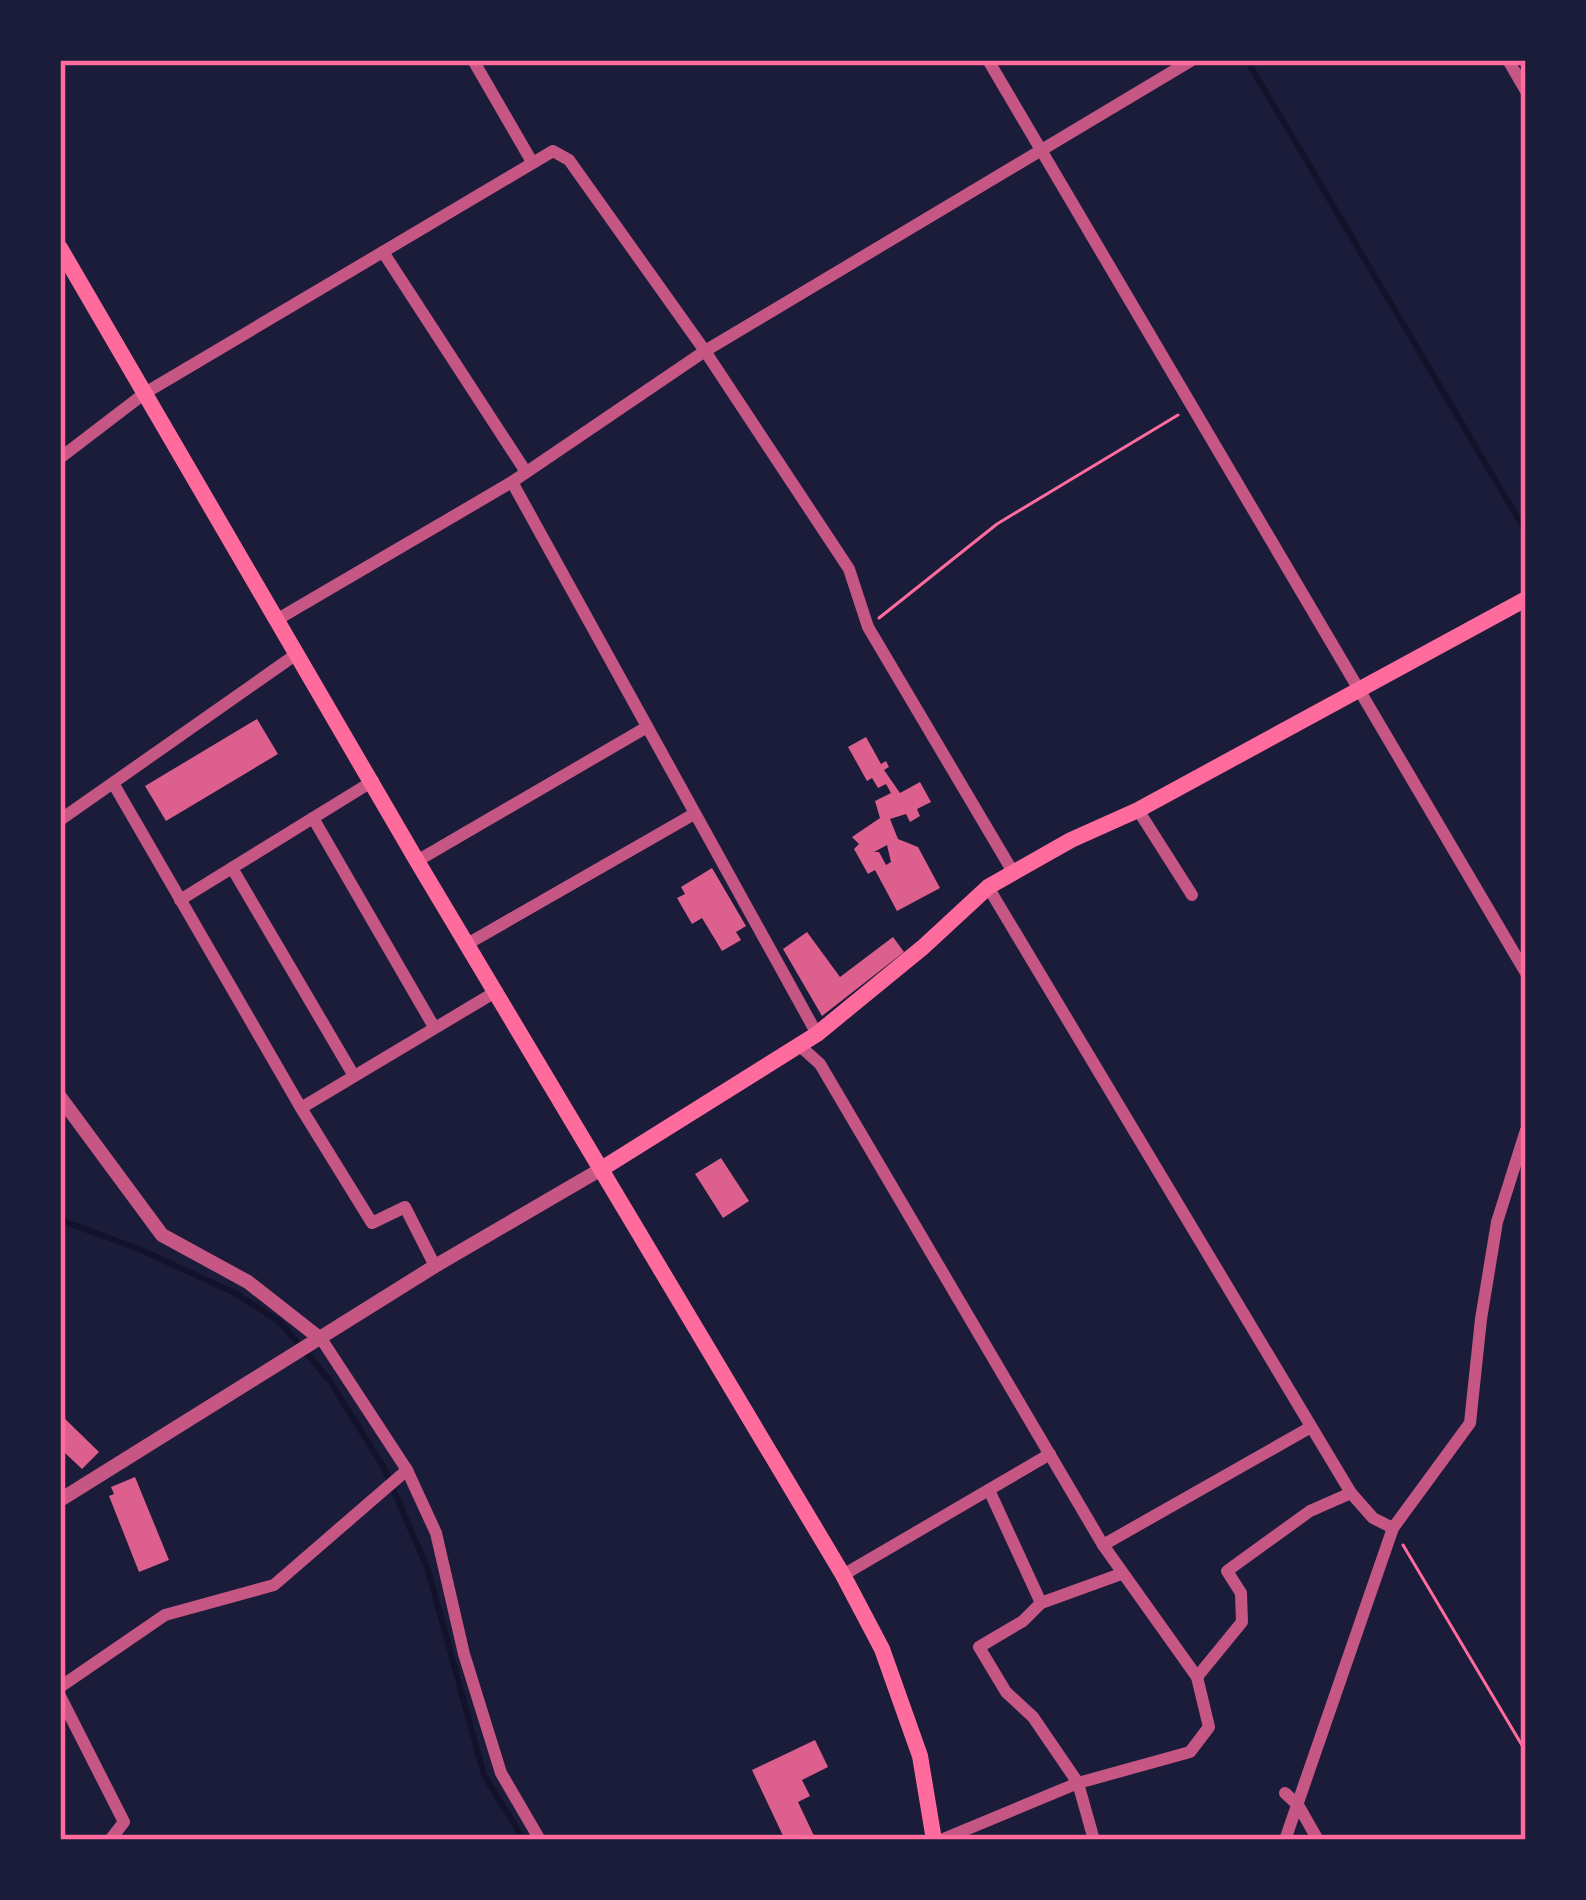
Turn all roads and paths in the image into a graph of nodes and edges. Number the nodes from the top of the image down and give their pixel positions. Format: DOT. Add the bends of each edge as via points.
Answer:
graph roads {
  1 [pos="473,60"];
  2 [pos="988,60"];
  3 [pos="1192,60"];
  4 [pos="1508,60"];
  5 [pos="1526,91"];
  6 [pos="1040,149"];
  7 [pos="532,162"];
  8 [pos="60,248"];
  9 [pos="382,252"];
  10 [pos="705,351"];
  11 [pos="145,393"];
  12 [pos="1192,406"];
  13 [pos="60,458"];
  14 [pos="526,472"];
  15 [pos="512,482"];
  16 [pos="1526,599"];
  17 [pos="278,619"];
  18 [pos="868,627"];
  19 [pos="298,653"];
  20 [pos="1359,690"];
  21 [pos="646,728"];
  22 [pos="373,781"];
  23 [pos="112,783"];
  24 [pos="1138,810"];
  25 [pos="694,814"];
  26 [pos="313,818"];
  27 [pos="60,820"];
  28 [pos="417,861"];
  29 [pos="232,868"];
  30 [pos="1013,872"];
  31 [pos="988,887"];
  32 [pos="1192,895"];
  33 [pos="180,899"];
  34 [pos="469,943"];
  35 [pos="1526,973"];
  36 [pos="497,992"];
  37 [pos="434,1027"];
  38 [pos="817,1034"];
  39 [pos="800,1046"];
  40 [pos="354,1076"];
  41 [pos="60,1097"];
  42 [pos="302,1108"];
  43 [pos="1526,1130"];
  44 [pos="603,1168"];
  45 [pos="434,1266"];
  46 [pos="318,1342"];
  47 [pos="1311,1427"];
  48 [pos="1050,1454"];
  49 [pos="407,1470"];
  50 [pos="989,1490"];
  51 [pos="1351,1492"];
  52 [pos="60,1500"];
  53 [pos="1393,1528"];
  54 [pos="1102,1545"];
  55 [pos="1121,1574"];
  56 [pos="843,1575"];
  57 [pos="1041,1603"];
  58 [pos="1197,1677"];
  59 [pos="60,1691"];
  60 [pos="1526,1752"];
  61 [pos="1078,1784"];
  62 [pos="1286,1793"];
  63 [pos="1298,1805"];
  64 [pos="110,1840"];
  65 [pos="540,1840"];
  66 [pos="937,1840"];
  67 [pos="1094,1840"];
  68 [pos="1285,1840"];
  69 [pos="1318,1840"];
  1 -- 7 [label="street"];
  2 -- 6 [label="street"];
  3 -- 6 [label="street"];
  4 -- 5 [label="street"];
  6 -- 10 [label="street"];
  6 -- 12 [label="street"];
  7 -- 9 [label="street"];
  7 -- 10 [label="street" via="553,152 569,160"];
  8 -- 11 [label="main road"];
  9 -- 11 [label="street"];
  9 -- 14 [label="street"];
  10 -- 14 [label="street"];
  10 -- 18 [label="street" via="849,568"];
  11 -- 13 [label="street"];
  11 -- 17 [label="main road"];
  12 -- 18 [label="path" via="998,524"];
  12 -- 20 [label="street"];
  14 -- 15 [label="street"];
  15 -- 17 [label="street"];
  15 -- 21 [label="street"];
  16 -- 20 [label="main road"];
  17 -- 19 [label="main road"];
  18 -- 30 [label="street"];
  19 -- 22 [label="main road"];
  19 -- 23 [label="street"];
  20 -- 24 [label="main road"];
  20 -- 35 [label="street"];
  21 -- 25 [label="street"];
  21 -- 28 [label="street"];
  22 -- 26 [label="street"];
  22 -- 28 [label="main road"];
  23 -- 27 [label="street"];
  23 -- 33 [label="street"];
  24 -- 30 [label="main road"];
  24 -- 32 [label="street"];
  25 -- 34 [label="street"];
  25 -- 38 [label="street"];
  26 -- 29 [label="street"];
  26 -- 37 [label="street"];
  28 -- 34 [label="main road"];
  29 -- 33 [label="street"];
  29 -- 40 [label="street"];
  30 -- 31 [label="main road"];
  31 -- 38 [label="main road"];
  31 -- 47 [label="street"];
  33 -- 42 [label="street"];
  34 -- 36 [label="main road"];
  36 -- 37 [label="street"];
  36 -- 44 [label="main road"];
  37 -- 40 [label="street"];
  38 -- 39 [label="main road"];
  39 -- 44 [label="main road"];
  39 -- 48 [label="street" via="820,1064"];
  40 -- 42 [label="street"];
  41 -- 46 [label="street" via="162,1235 248,1282"];
  42 -- 45 [label="street" via="372,1223 404,1207"];
  43 -- 53 [label="street" via="1497,1222 1470,1423"];
  44 -- 45 [label="street"];
  44 -- 56 [label="main road"];
  45 -- 46 [label="street"];
  46 -- 49 [label="street"];
  46 -- 52 [label="street"];
  47 -- 51 [label="street"];
  47 -- 54 [label="street"];
  48 -- 50 [label="street"];
  48 -- 54 [label="street"];
  49 -- 59 [label="street" via="274,1585 165,1615"];
  49 -- 65 [label="street" via="436,1533 501,1773"];
  50 -- 56 [label="street"];
  50 -- 57 [label="street"];
  51 -- 53 [label="street"];
  51 -- 58 [label="street" via="1310,1511 1227,1571 1241,1594 1242,1622"];
  53 -- 60 [label="path"];
  53 -- 63 [label="street"];
  54 -- 55 [label="street"];
  55 -- 57 [label="street"];
  55 -- 58 [label="street"];
  56 -- 66 [label="main road" via="882,1649 920,1756"];
  57 -- 61 [label="street" via="979,1647"];
  58 -- 61 [label="street" via="1209,1727 1190,1752"];
  59 -- 64 [label="street" via="124,1822"];
  61 -- 66 [label="street"];
  61 -- 67 [label="street"];
  62 -- 63 [label="street"];
  63 -- 68 [label="street"];
  63 -- 69 [label="street"];
}
